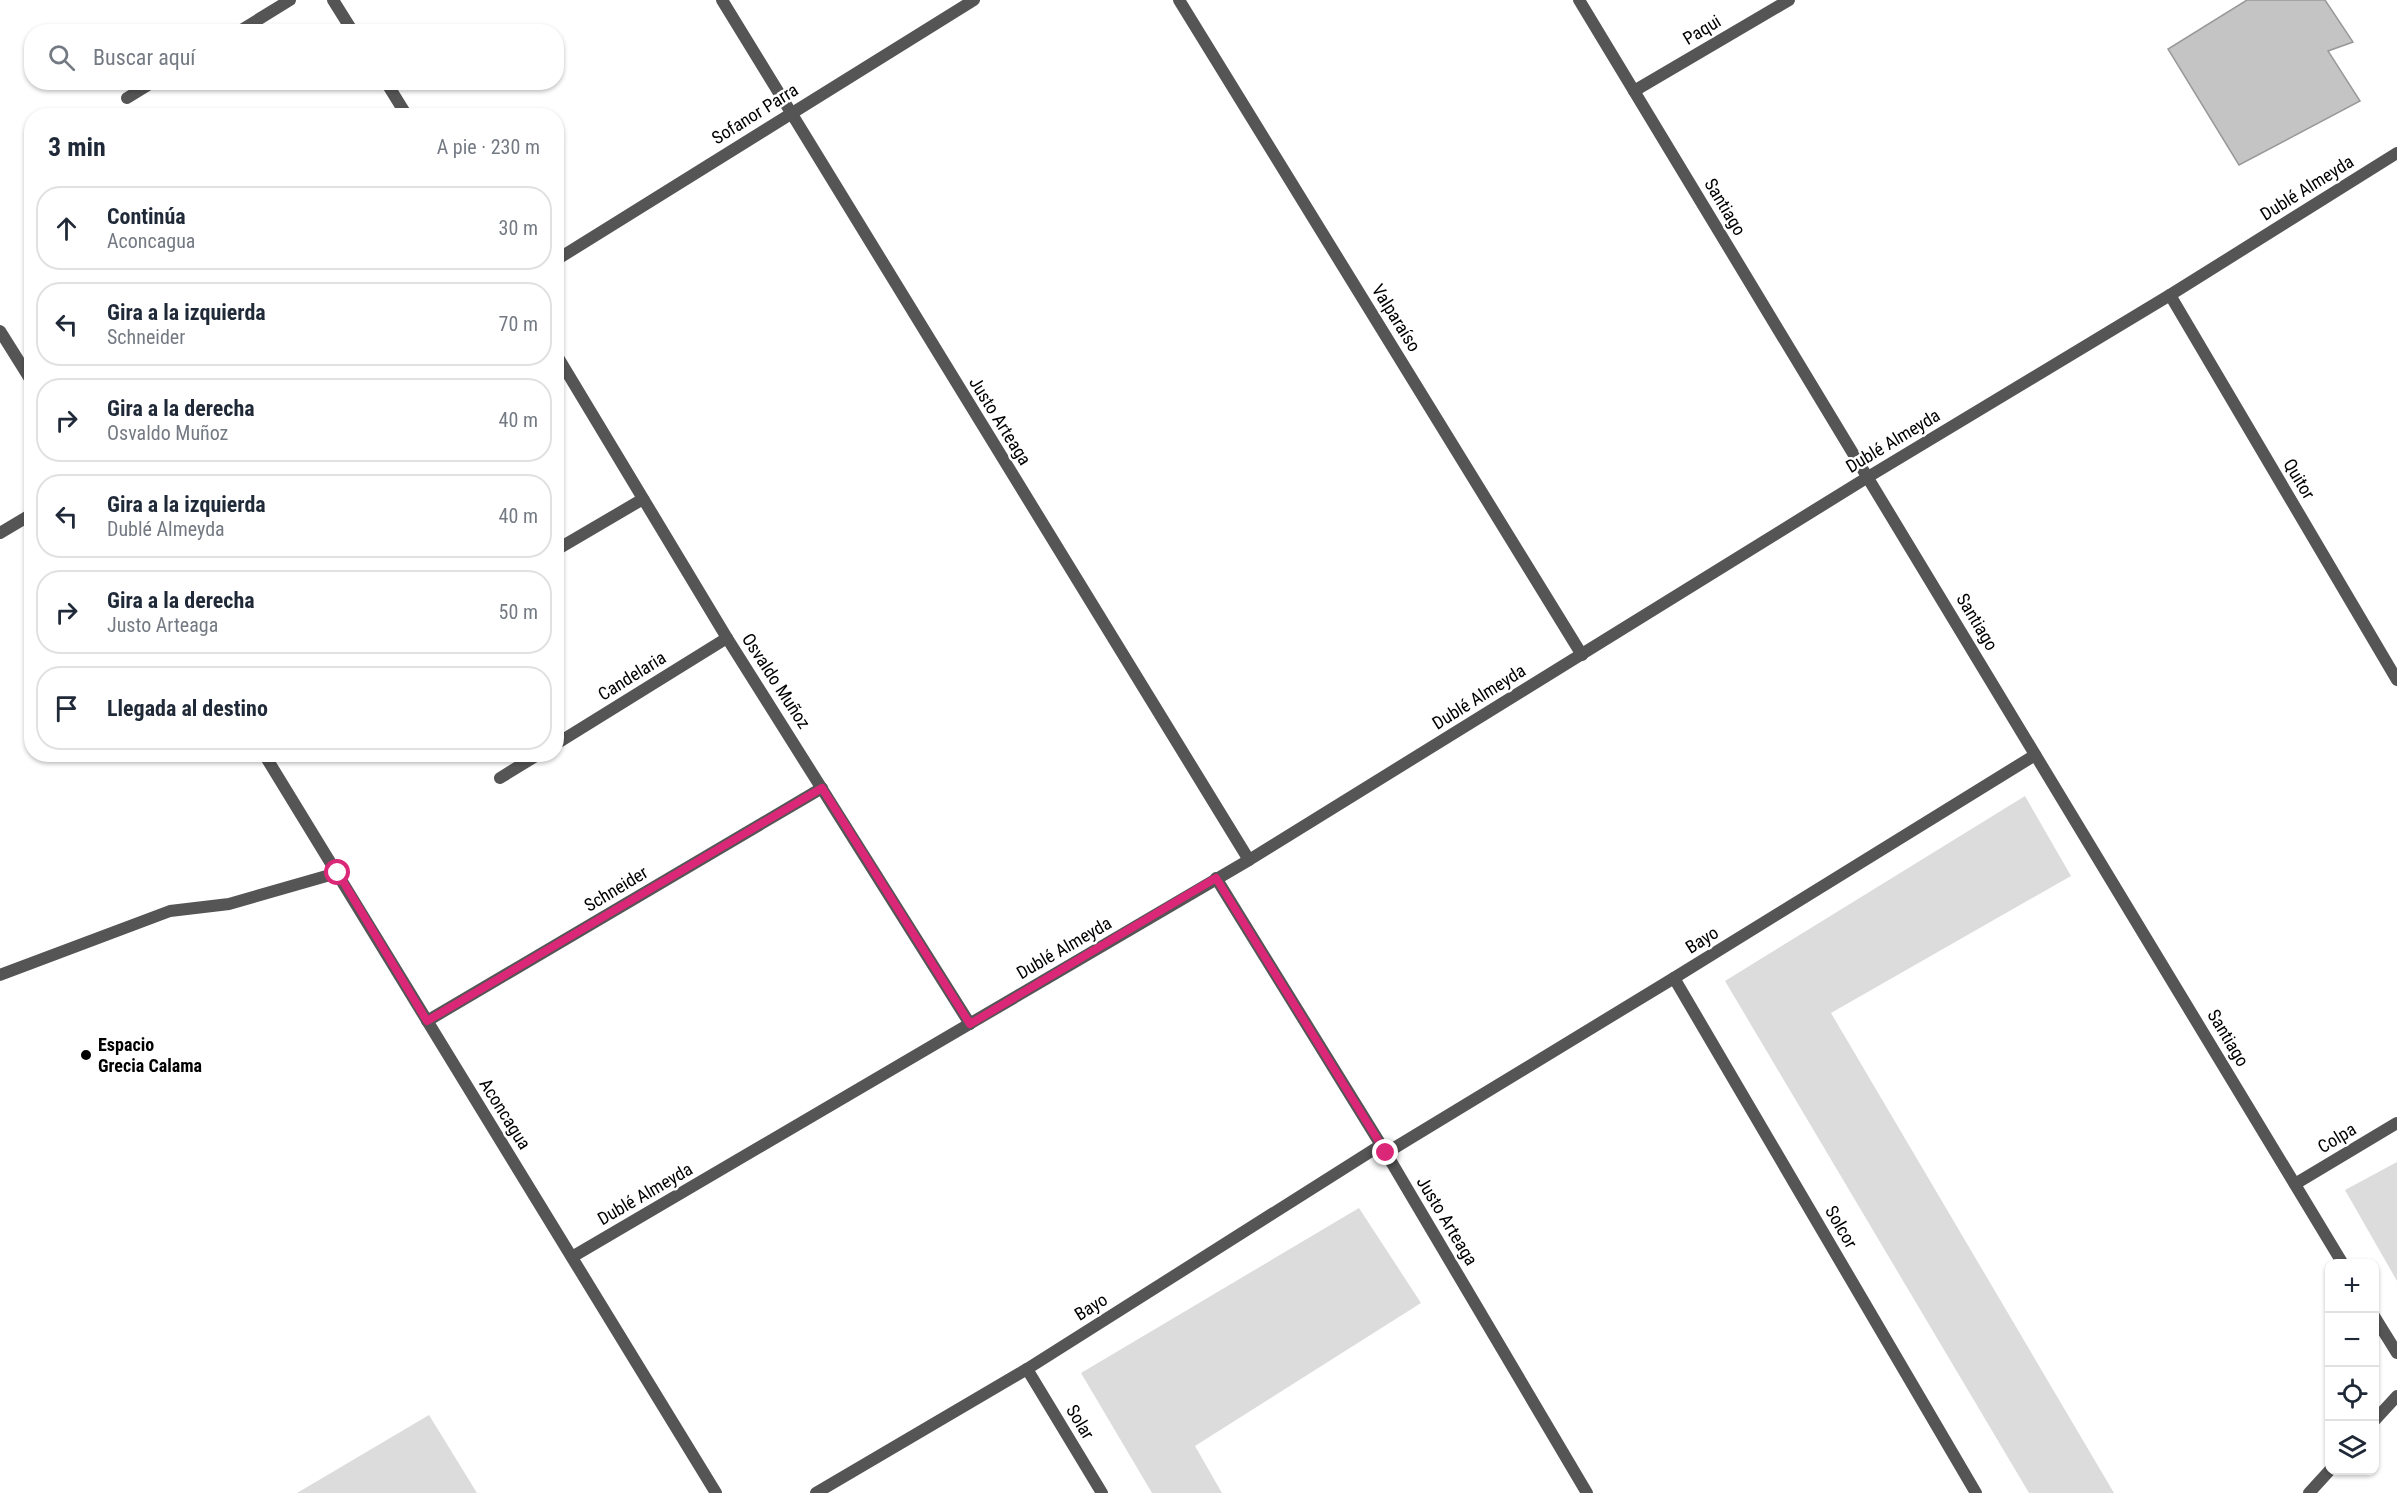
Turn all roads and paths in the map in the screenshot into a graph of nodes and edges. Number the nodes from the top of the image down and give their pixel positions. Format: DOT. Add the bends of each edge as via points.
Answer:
graph roads {
  1 [pos="290,0"];
  2 [pos="333,0"];
  3 [pos="722,0"];
  4 [pos="974,0"];
  5 [pos="1179,0"];
  6 [pos="1579,0"];
  7 [pos="1789,0"];
  8 [pos="251,24"];
  9 [pos="348,24"];
  10 [pos="140,90"];
  11 [pos="391,90"];
  12 [pos="1635,91"];
  13 [pos="127,98"];
  14 [pos="402,108"];
  15 [pos="790,114"];
  16 [pos="2397,153"];
  17 [pos="564,255"];
  18 [pos="2170,295"];
  19 [pos="0,331"];
  20 [pos="564,367"];
  21 [pos="24,369"];
  22 [pos="1868,477"];
  23 [pos="643,499"];
  24 [pos="24,519"];
  25 [pos="0,533"];
  26 [pos="564,545"];
  27 [pos="727,638"];
  28 [pos="1582,655"];
  29 [pos="2397,681"];
  30 [pos="564,739"];
  31 [pos="2035,754"];
  32 [pos="269,762"];
  33 [pos="526,762"];
  34 [pos="500,778"];
  35 [pos="822,788"];
  36 [pos="1249,860"];
  37 [pos="338,873"];
  38 [pos="1216,878"];
  39 [pos="0,975"];
  40 [pos="1674,978"];
  41 [pos="427,1021"];
  42 [pos="970,1024"];
  43 [pos="2397,1123"];
  44 [pos="1384,1149"];
  45 [pos="2295,1184"];
  46 [pos="572,1257"];
  47 [pos="2341,1259"];
  48 [pos="2379,1324"];
  49 [pos="2397,1353"];
  50 [pos="1027,1369"];
  51 [pos="2397,1396"];
  52 [pos="2379,1415"];
  53 [pos="2325,1475"];
  54 [pos="716,1493"];
  55 [pos="816,1493"];
  56 [pos="1102,1493"];
  57 [pos="1587,1493"];
  58 [pos="1976,1493"];
  59 [pos="2309,1493"];
  1 -- 8 [label="street"];
  2 -- 9 [label="street"];
  3 -- 15 [label="street, Justo Arteaga"];
  4 -- 15 [label="street, Sofanor Parra"];
  5 -- 28 [label="street, Valparaíso"];
  6 -- 12 [label="street, Santiago"];
  7 -- 12 [label="street, Paqui"];
  10 -- 13 [label="street"];
  11 -- 14 [label="street"];
  12 -- 22 [label="street, Santiago"];
  15 -- 17 [label="street, Sofanor Parra"];
  15 -- 36 [label="street, Justo Arteaga"];
  16 -- 18 [label="street, Dublé Almeyda"];
  18 -- 22 [label="street, Dublé Almeyda"];
  18 -- 29 [label="street, Quitor"];
  19 -- 21 [label="street"];
  20 -- 23 [label="street, Osvaldo Muñoz"];
  22 -- 28 [label="street, Dublé Almeyda"];
  22 -- 31 [label="street, Santiago"];
  23 -- 26 [label="street"];
  23 -- 27 [label="street, Osvaldo Muñoz"];
  24 -- 25 [label="street"];
  27 -- 30 [label="street, Candelaria"];
  27 -- 35 [label="street, Osvaldo Muñoz"];
  28 -- 36 [label="street, Dublé Almeyda"];
  31 -- 40 [label="street, Bayo"];
  31 -- 45 [label="street, Santiago"];
  32 -- 37 [label="street, Aconcagua"];
  33 -- 34 [label="street"];
  35 -- 41 [label="street, Schneider"];
  35 -- 42 [label="street, Osvaldo Muñoz"];
  36 -- 38 [label="street, Dublé Almeyda"];
  37 -- 39 [label="street" via="229,904 171,911"];
  37 -- 41 [label="street, Aconcagua"];
  38 -- 42 [label="street, Dublé Almeyda"];
  38 -- 44 [label="street, Justo Arteaga"];
  40 -- 44 [label="street, Bayo"];
  40 -- 58 [label="street, Solcor"];
  41 -- 46 [label="street, Aconcagua"];
  42 -- 46 [label="street, Dublé Almeyda"];
  43 -- 45 [label="street, Colpa"];
  44 -- 50 [label="street, Bayo"];
  44 -- 57 [label="street, Justo Arteaga"];
  45 -- 47 [label="street, Santiago"];
  46 -- 54 [label="street, Aconcagua"];
  48 -- 49 [label="street"];
  50 -- 55 [label="street, Bayo"];
  50 -- 56 [label="street, Solar"];
  51 -- 52 [label="street"];
  53 -- 59 [label="street"];
}
